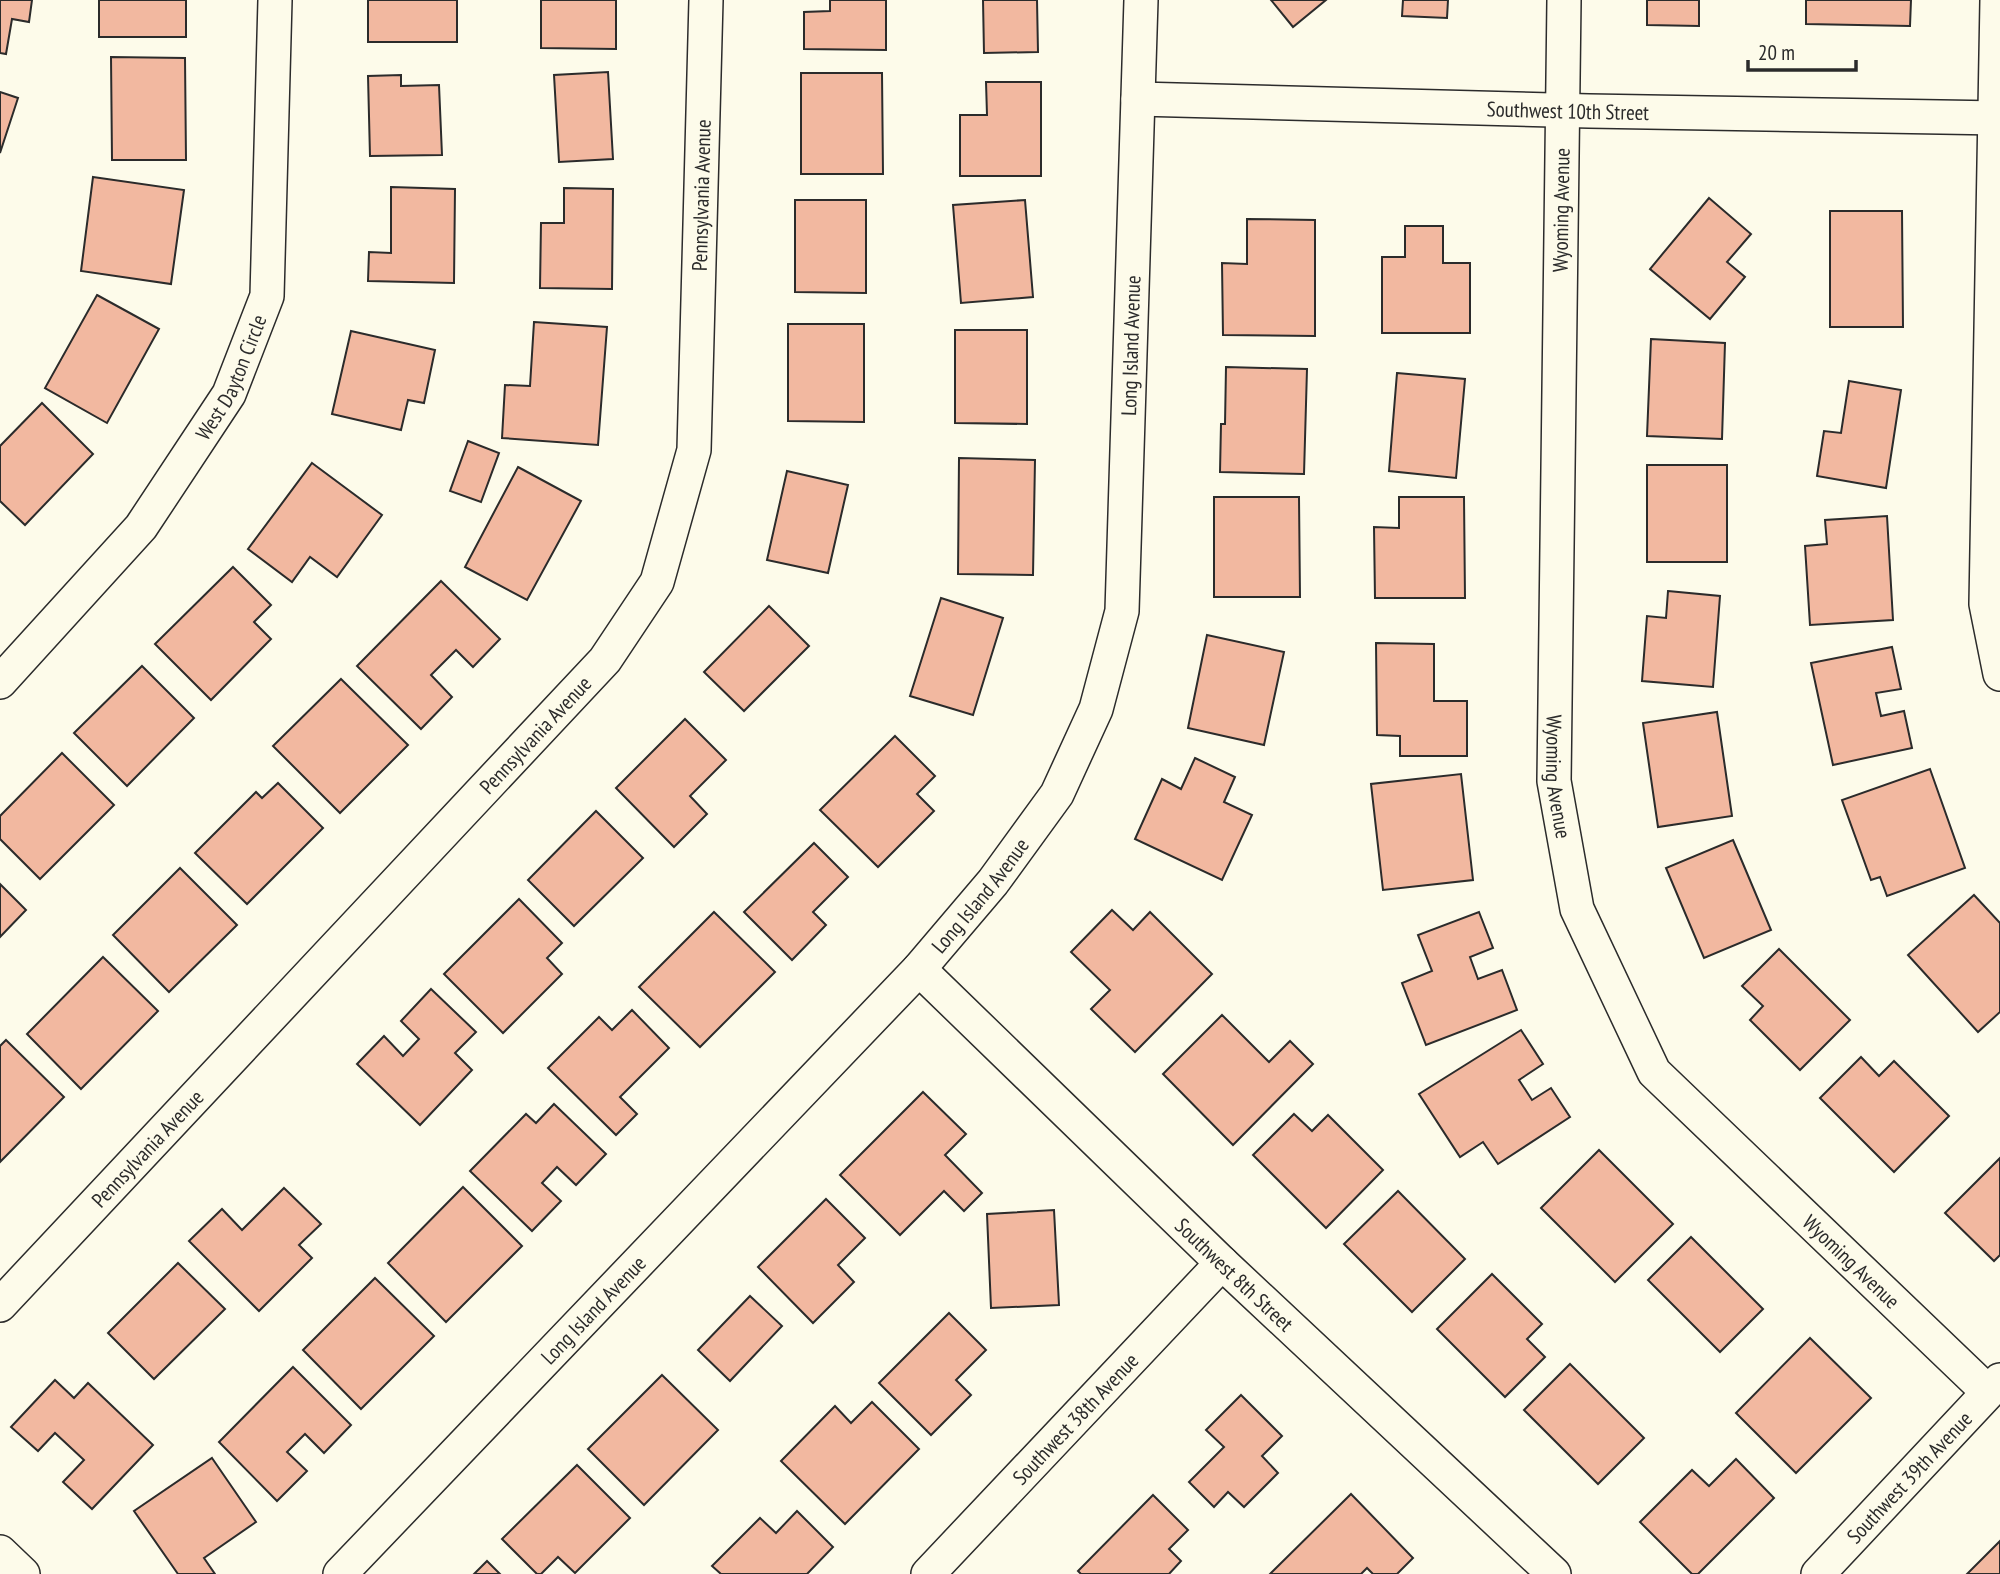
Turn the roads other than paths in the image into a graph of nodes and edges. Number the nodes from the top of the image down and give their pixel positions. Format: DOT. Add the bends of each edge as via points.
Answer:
graph roads {
  1 [pos="275,0"];
  2 [pos="706,0"];
  3 [pos="1141,0"];
  4 [pos="1564,0"];
  5 [pos="1997,0"];
  6 [pos="1138,99"];
  7 [pos="1562,110"];
  8 [pos="1997,118"];
  9 [pos="2000,674"];
  10 [pos="0,682"];
  11 [pos="919,969"];
  12 [pos="1222,1263"];
  13 [pos="0,1305"];
  14 [pos="1994,1386"];
  15 [pos="0,1552"];
  16 [pos="1538,1569"];
  17 [pos="23,1574"];
  18 [pos="340,1574"];
  19 [pos="928,1574"];
  20 [pos="1818,1574"];
  1 -- 10 [label="street, West Dayton Circle" via="267,296 229,394 141,527"];
  2 -- 13 [label="street, Pennsylvania Avenue" via="694,450 657,582 605,660"];
  3 -- 6 [label="street, Long Island Avenue"];
  4 -- 7 [label="street, Wyoming Avenue"];
  5 -- 8 [label="street"];
  6 -- 7 [label="street, Southwest 10th Street"];
  6 -- 11 [label="street, Long Island Avenue" via="1122,611 1096,709 1057,794 993,882"];
  7 -- 8 [label="street, Southwest 10th Street"];
  7 -- 14 [label="street, Wyoming Avenue" via="1554,781 1577,909 1654,1072"];
  8 -- 9 [label="street" via="1986,604"];
  11 -- 12 [label="street, Southwest 8th Street"];
  11 -- 18 [label="street, Long Island Avenue"];
  12 -- 16 [label="street, Southwest 8th Street"];
  12 -- 19 [label="street, Southwest 38th Avenue"];
  14 -- 20 [label="street, Southwest 39th Avenue"];
  15 -- 17 [label="street"];
}
